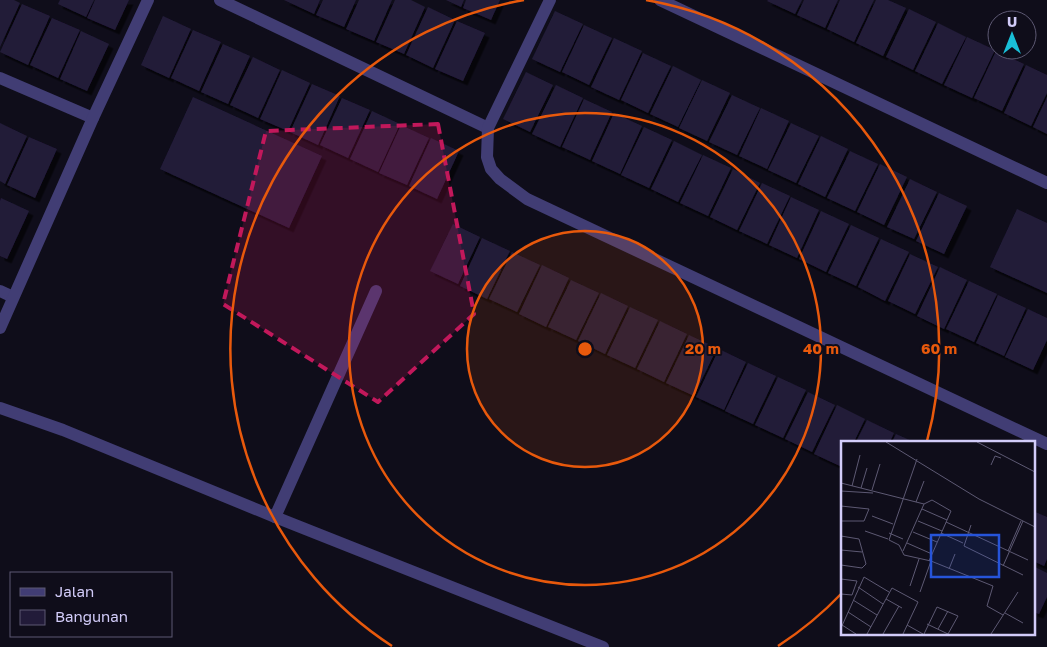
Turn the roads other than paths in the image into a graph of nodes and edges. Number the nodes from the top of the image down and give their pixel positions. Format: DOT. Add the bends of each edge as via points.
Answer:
graph roads {
  1 [pos="148,0"];
  2 [pos="220,0"];
  3 [pos="550,0"];
  4 [pos="660,0"];
  5 [pos="0,78"];
  6 [pos="93,118"];
  7 [pos="488,128"];
  8 [pos="1047,183"];
  9 [pos="0,290"];
  10 [pos="376,291"];
  11 [pos="13,297"];
  12 [pos="0,328"];
  13 [pos="0,409"];
  14 [pos="1047,444"];
  15 [pos="275,517"];
  16 [pos="603,647"];
  1 -- 6 [label="street"];
  2 -- 7 [label="street"];
  3 -- 7 [label="street"];
  4 -- 8 [label="street"];
  5 -- 6 [label="street"];
  6 -- 11 [label="street"];
  7 -- 14 [label="street" via="491,169 526,199"];
  9 -- 11 [label="street"];
  10 -- 15 [label="street"];
  11 -- 12 [label="street"];
  13 -- 15 [label="street" via="63,430"];
  15 -- 16 [label="street"];
}
